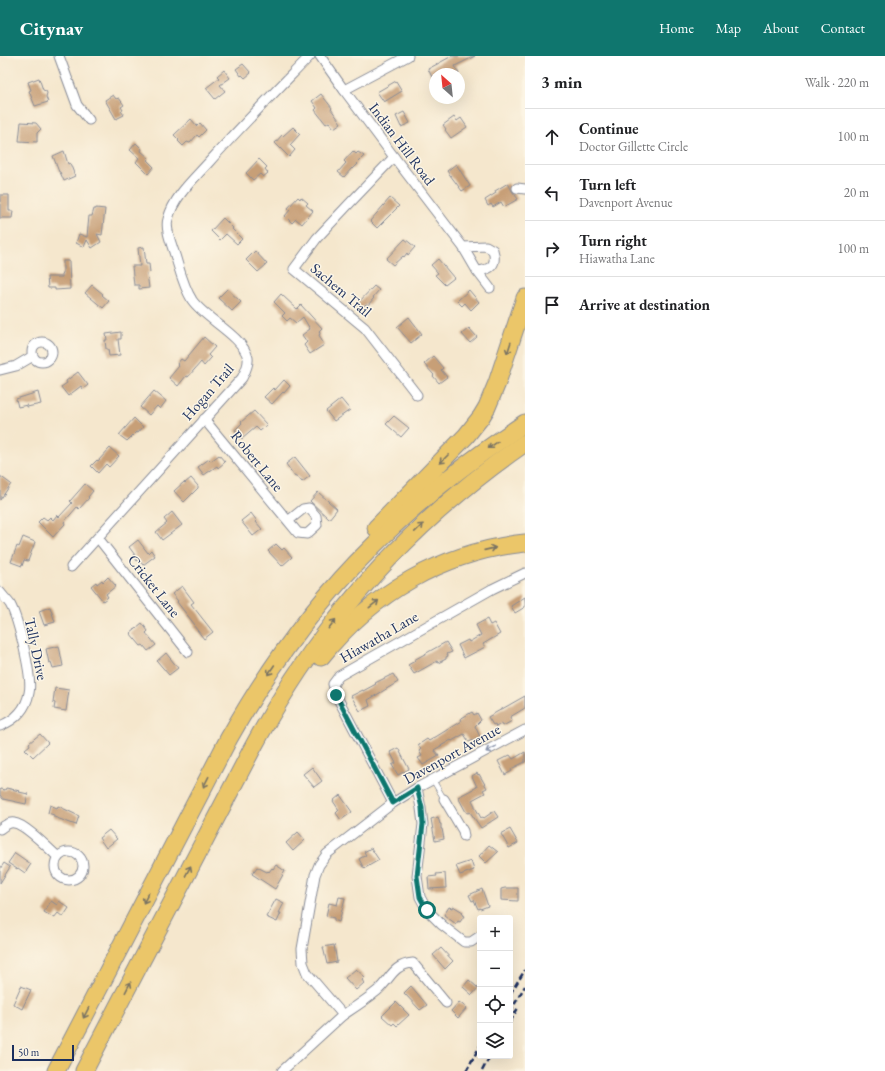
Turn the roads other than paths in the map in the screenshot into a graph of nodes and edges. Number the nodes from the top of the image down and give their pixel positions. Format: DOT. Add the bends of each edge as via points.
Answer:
graph roads {
  1 [pos="59,56"];
  2 [pos="310,56"];
  3 [pos="320,56"];
  4 [pos="408,56"];
  5 [pos="344,90"];
  6 [pos="89,120"];
  7 [pos="394,157"];
  8 [pos="463,247"];
  9 [pos="477,271"];
  10 [pos="490,288"];
  11 [pos="525,298"];
  12 [pos="33,356"];
  13 [pos="0,370"];
  14 [pos="417,395"];
  15 [pos="204,419"];
  16 [pos="525,423"];
  17 [pos="525,443"];
  18 [pos="288,521"];
  19 [pos="98,538"];
  20 [pos="525,543"];
  21 [pos="71,567"];
  22 [pos="525,573"];
  23 [pos="0,592"];
  24 [pos="293,638"];
  25 [pos="188,652"];
  26 [pos="0,726"];
  27 [pos="525,730"];
  28 [pos="251,751"];
  29 [pos="432,780"];
  30 [pos="417,788"];
  31 [pos="444,799"];
  32 [pos="393,803"];
  33 [pos="0,829"];
  34 [pos="464,836"];
  35 [pos="58,857"];
  36 [pos="477,938"];
  37 [pos="446,1003"];
  38 [pos="343,1015"];
  39 [pos="56,1071"];
  40 [pos="84,1071"];
  41 [pos="282,1071"];
  1 -- 6 [label="street" via="77,105"];
  2 -- 15 [label="street, Hogan Trail" via="182,192 167,221 169,238 192,300 244,348 248,359 242,378"];
  3 -- 5 [label="street, Indian Hill Road"];
  4 -- 5 [label="street"];
  5 -- 7 [label="street, Indian Hill Road"];
  7 -- 8 [label="street, Indian Hill Road"];
  7 -- 14 [label="street, Sachem Trail" via="317,238 294,269 365,328"];
  8 -- 9 [label="street, Indian Hill Road"];
  8 -- 9 [label="street" via="486,246 493,250 495,258 492,267"];
  9 -- 10 [label="street, Indian Hill Road"];
  11 -- 24 [label="highway, one-way" via="497,383 481,418 346,560"];
  12 -- 13 [label="street" via="16,366"];
  15 -- 18 [label="street, Robert Lane"];
  15 -- 19 [label="street, Hogan Trail"];
  16 -- 24 [label="highway, one-way" via="485,450 393,526 331,591"];
  28 -- 17 [label="highway, one-way" via="309,656 368,581 409,538 453,498"];
  19 -- 21 [label="street, Hogan Trail"];
  19 -- 25 [label="street, Cricket Lane"];
  28 -- 20 [label="highway, one-way" via="329,647 378,601 408,581 451,560"];
  22 -- 32 [label="street, Hiawatha Lane" via="339,676 334,684 336,695"];
  23 -- 26 [label="street, Tally Drive" via="10,603 17,620 29,674 30,692 25,707 16,717"];
  24 -- 39 [label="highway, one-way" via="232,732"];
  27 -- 29 [label="street, Davenport Avenue, one-way"];
  40 -- 28 [label="highway, one-way"];
  29 -- 30 [label="street, Davenport Avenue"];
  29 -- 31 [label="lane"];
  30 -- 32 [label="street, Davenport Avenue"];
  30 -- 36 [label="street" via="423,824 417,876 420,897 427,910 464,942 471,942"];
  31 -- 34 [label="street"];
  32 -- 38 [label="street" via="327,854 315,875 302,949 302,963 307,973"];
  33 -- 35 [label="street" via="13,822 21,825"];
  37 -- 38 [label="street" via="413,963 405,964 391,973 379,990"];
  38 -- 41 [label="street"];
}
